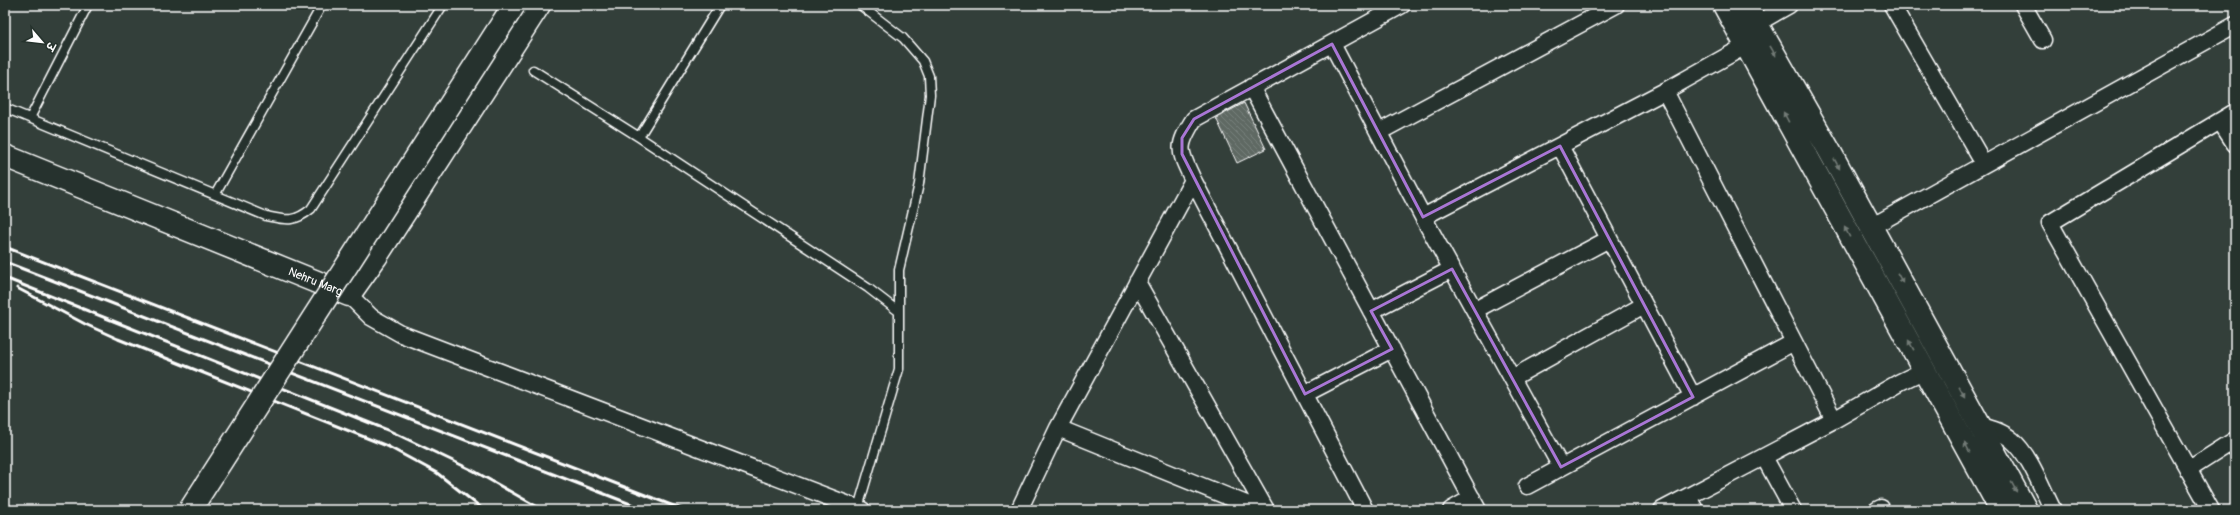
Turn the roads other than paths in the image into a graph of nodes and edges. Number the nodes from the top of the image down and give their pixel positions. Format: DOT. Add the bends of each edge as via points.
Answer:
graph roads {
  1 [pos="88,5"];
  2 [pos="322,5"];
  3 [pos="443,5"];
  4 [pos="514,5"];
  5 [pos="539,5"];
  6 [pos="720,5"];
  7 [pos="860,5"];
  8 [pos="1402,5"];
  9 [pos="1724,5"];
  10 [pos="1789,5"];
  11 [pos="1892,5"];
  12 [pos="2023,5"];
  13 [pos="1614,6"];
  14 [pos="2235,25"];
  15 [pos="1747,26"];
  16 [pos="2043,40"];
  17 [pos="1332,44"];
  18 [pos="532,70"];
  19 [pos="1251,87"];
  20 [pos="1665,91"];
  21 [pos="5,108"];
  22 [pos="2235,112"];
  23 [pos="30,118"];
  24 [pos="2220,121"];
  25 [pos="1379,132"];
  26 [pos="639,137"];
  27 [pos="2235,144"];
  28 [pos="1560,146"];
  29 [pos="5,156"];
  30 [pos="1984,164"];
  31 [pos="1193,180"];
  32 [pos="215,195"];
  33 [pos="1423,217"];
  34 [pos="1872,227"];
  35 [pos="1609,239"];
  36 [pos="1452,269"];
  37 [pos="1137,282"];
  38 [pos="349,295"];
  39 [pos="1644,305"];
  40 [pos="1371,310"];
  41 [pos="1475,310"];
  42 [pos="898,311"];
  43 [pos="1794,342"];
  44 [pos="1392,349"];
  45 [pos="1925,370"];
  46 [pos="1512,378"];
  47 [pos="1305,394"];
  48 [pos="1693,397"];
  49 [pos="1834,420"];
  50 [pos="1981,426"];
  51 [pos="1058,428"];
  52 [pos="2235,440"];
  53 [pos="1764,457"];
  54 [pos="1562,468"];
  55 [pos="2188,470"];
  56 [pos="1527,486"];
  57 [pos="1691,503"];
  58 [pos="1475,504"];
  59 [pos="860,509"];
  60 [pos="190,510"];
  61 [pos="1019,510"];
  62 [pos="1261,510"];
  63 [pos="1266,510"];
  64 [pos="1365,510"];
  65 [pos="1451,510"];
  66 [pos="1662,510"];
  67 [pos="1793,510"];
  68 [pos="1877,510"];
  69 [pos="1882,510"];
  70 [pos="2001,510"];
  71 [pos="2026,510"];
  72 [pos="2053,510"];
  73 [pos="2211,510"];
  1 -- 23 [label="lane"];
  2 -- 32 [label="lane"];
  3 -- 32 [label="lane" via="311,209 300,218 285,220 266,216"];
  4 -- 60 [label="street, bridge"];
  5 -- 38 [label="street, Nehru Marg"];
  6 -- 26 [label="lane"];
  7 -- 42 [label="lane" via="903,38 923,61 929,76 930,95 919,184 899,270"];
  8 -- 17 [label="street"];
  9 -- 15 [label="street"];
  10 -- 15 [label="street"];
  11 -- 30 [label="street"];
  12 -- 16 [label="street"];
  13 -- 25 [label="street"];
  14 -- 30 [label="street"];
  15 -- 20 [label="street"];
  15 -- 34 [label="street, one-way"];
  45 -- 15 [label="street, one-way" via="1851,240"];
  17 -- 19 [label="street"];
  17 -- 25 [label="street"];
  18 -- 26 [label="lane"];
  19 -- 31 [label="street" via="1194,119 1182,138 1182,154"];
  19 -- 40 [label="street"];
  20 -- 28 [label="street"];
  20 -- 43 [label="street"];
  21 -- 23 [label="lane"];
  22 -- 24 [label="street"];
  23 -- 32 [label="lane"];
  24 -- 27 [label="street"];
  24 -- 55 [label="street" via="2050,223"];
  25 -- 33 [label="street"];
  26 -- 42 [label="lane" via="868,288"];
  28 -- 33 [label="street"];
  28 -- 35 [label="street"];
  29 -- 38 [label="street, Nehru Marg"];
  30 -- 34 [label="street"];
  31 -- 37 [label="street"];
  31 -- 47 [label="street"];
  33 -- 36 [label="street"];
  34 -- 50 [label="street, one-way"];
  35 -- 39 [label="street"];
  35 -- 41 [label="street"];
  36 -- 40 [label="street"];
  36 -- 41 [label="street"];
  37 -- 51 [label="street"];
  37 -- 63 [label="street"];
  38 -- 59 [label="street" via="370,317 401,334"];
  39 -- 46 [label="street"];
  39 -- 48 [label="street"];
  40 -- 44 [label="street"];
  41 -- 46 [label="street"];
  42 -- 59 [label="lane" via="899,369"];
  43 -- 48 [label="street"];
  43 -- 49 [label="street"];
  44 -- 47 [label="street"];
  44 -- 58 [label="street"];
  45 -- 49 [label="street"];
  70 -- 45 [label="street, one-way"];
  46 -- 54 [label="street"];
  47 -- 64 [label="street"];
  48 -- 54 [label="street"];
  49 -- 53 [label="street"];
  50 -- 71 [label="street, one-way"];
  50 -- 72 [label="street" via="1998,431 2012,440 2023,452"];
  51 -- 61 [label="street"];
  51 -- 62 [label="street"];
  52 -- 55 [label="street"];
  53 -- 57 [label="street"];
  53 -- 67 [label="street"];
  54 -- 56 [label="street"];
  55 -- 73 [label="street"];
  57 -- 66 [label="street"];
  58 -- 65 [label="street"];
  68 -- 69 [label="street"];
}
